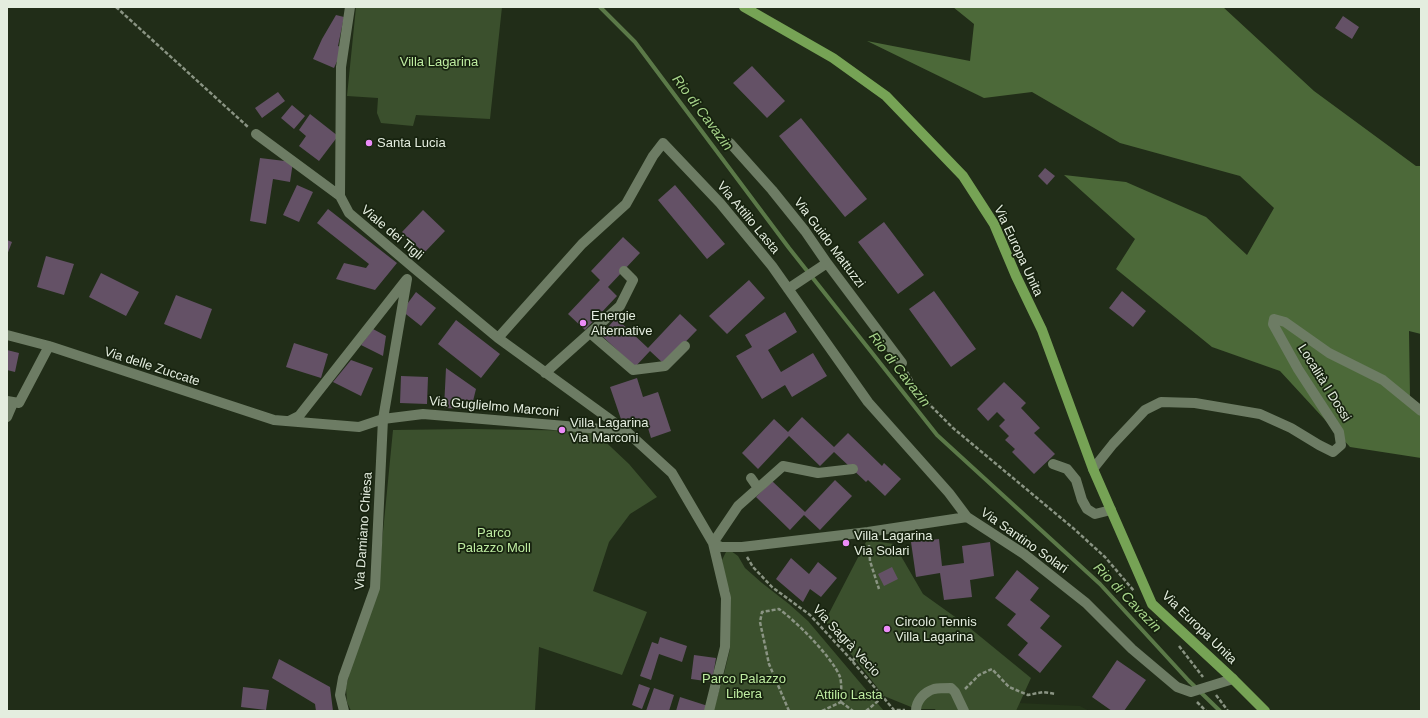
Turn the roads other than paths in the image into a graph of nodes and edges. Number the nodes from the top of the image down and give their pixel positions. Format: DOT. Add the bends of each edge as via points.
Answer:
graph roads {
  1 [pos="350,7"];
  2 [pos="744,7"];
  3 [pos="256,134"];
  4 [pos="730,143"];
  5 [pos="340,196"];
  6 [pos="828,264"];
  7 [pos="415,269"];
  8 [pos="624,272"];
  9 [pos="407,279"];
  10 [pos="788,289"];
  11 [pos="590,333"];
  12 [pos="7,335"];
  13 [pos="498,338"];
  14 [pos="49,346"];
  15 [pos="685,346"];
  16 [pos="902,364"];
  17 [pos="545,373"];
  18 [pos="10,402"];
  19 [pos="1421,411"];
  20 [pos="7,416"];
  21 [pos="383,419"];
  22 [pos="289,421"];
  23 [pos="626,431"];
  24 [pos="1053,464"];
  25 [pos="853,469"];
  26 [pos="1093,469"];
  27 [pos="751,478"];
  28 [pos="758,488"];
  29 [pos="1111,510"];
  30 [pos="967,517"];
  31 [pos="713,543"];
  32 [pos="1233,679"];
  33 [pos="344,711"];
  34 [pos="709,711"];
  35 [pos="916,711"];
  36 [pos="964,711"];
  37 [pos="1265,711"];
  1 -- 5 [label="street, Viale dei Tigli" via="340,67"];
  2 -- 26 [label="main road, Via Europa Unita" via="833,58 886,96 963,176 994,224 1042,330"];
  3 -- 5 [label="street"];
  4 -- 6 [label="street, Via Guido Mattuzzi" via="772,190"];
  5 -- 7 [label="street, Viale dei Tigli" via="349,213"];
  6 -- 10 [label="street"];
  6 -- 16 [label="street, Via Guido Mattuzzi"];
  7 -- 9 [label="street"];
  7 -- 13 [label="street, Viale dei Tigli"];
  8 -- 11 [label="street" via="633,280 620,306"];
  9 -- 21 [label="street"];
  9 -- 22 [label="street" via="298,416"];
  10 -- 13 [label="street, Via Attilio Lasta" via="720,203 663,143 626,204 582,244"];
  10 -- 30 [label="street, Via Attilio Lasta" via="868,402 949,493"];
  11 -- 15 [label="street" via="633,370 665,366"];
  11 -- 17 [label="street"];
  12 -- 14 [label="street, Via delle Zuccate"];
  13 -- 17 [label="street, Viale dei Tigli"];
  14 -- 18 [label="street" via="20,404"];
  14 -- 22 [label="street, Via delle Zuccate" via="274,420"];
  17 -- 23 [label="street, Viale dei Tigli"];
  18 -- 20 [label="street"];
  19 -- 26 [label="street, Località I Dossi" via="1383,380 1329,353 1285,322 1274,319 1273,324 1298,369 1339,432 1340,445 1333,452 1260,414 1195,403 1161,402 1145,410"];
  21 -- 22 [label="street, Via Guglielmo Marconi" via="359,427"];
  21 -- 23 [label="street, Via Guglielmo Marconi" via="423,414"];
  21 -- 33 [label="street, Via Damiano Chiesa" via="375,588 344,678 340,695"];
  23 -- 31 [label="street, Viale dei Tigli" via="672,473"];
  24 -- 29 [label="street" via="1067,469 1076,480 1087,509 1095,514"];
  25 -- 28 [label="street" via="818,473 783,466"];
  26 -- 29 [label="main road, Via Europa Unita"];
  27 -- 28 [label="street"];
  28 -- 31 [label="street" via="738,506"];
  29 -- 32 [label="main road, Via Europa Unita" via="1152,604"];
  30 -- 31 [label="street, Via Santino Solari" via="742,547 721,547"];
  30 -- 32 [label="street, Via Santino Solari" via="1024,554 1086,603 1132,649 1177,687 1191,692"];
  31 -- 34 [label="street, Viale dei Tigli" via="726,598 726,647"];
  32 -- 37 [label="main road, Via Europa Unita"];
  35 -- 36 [label="street" via="920,698 933,689 950,688 958,696"];
}
